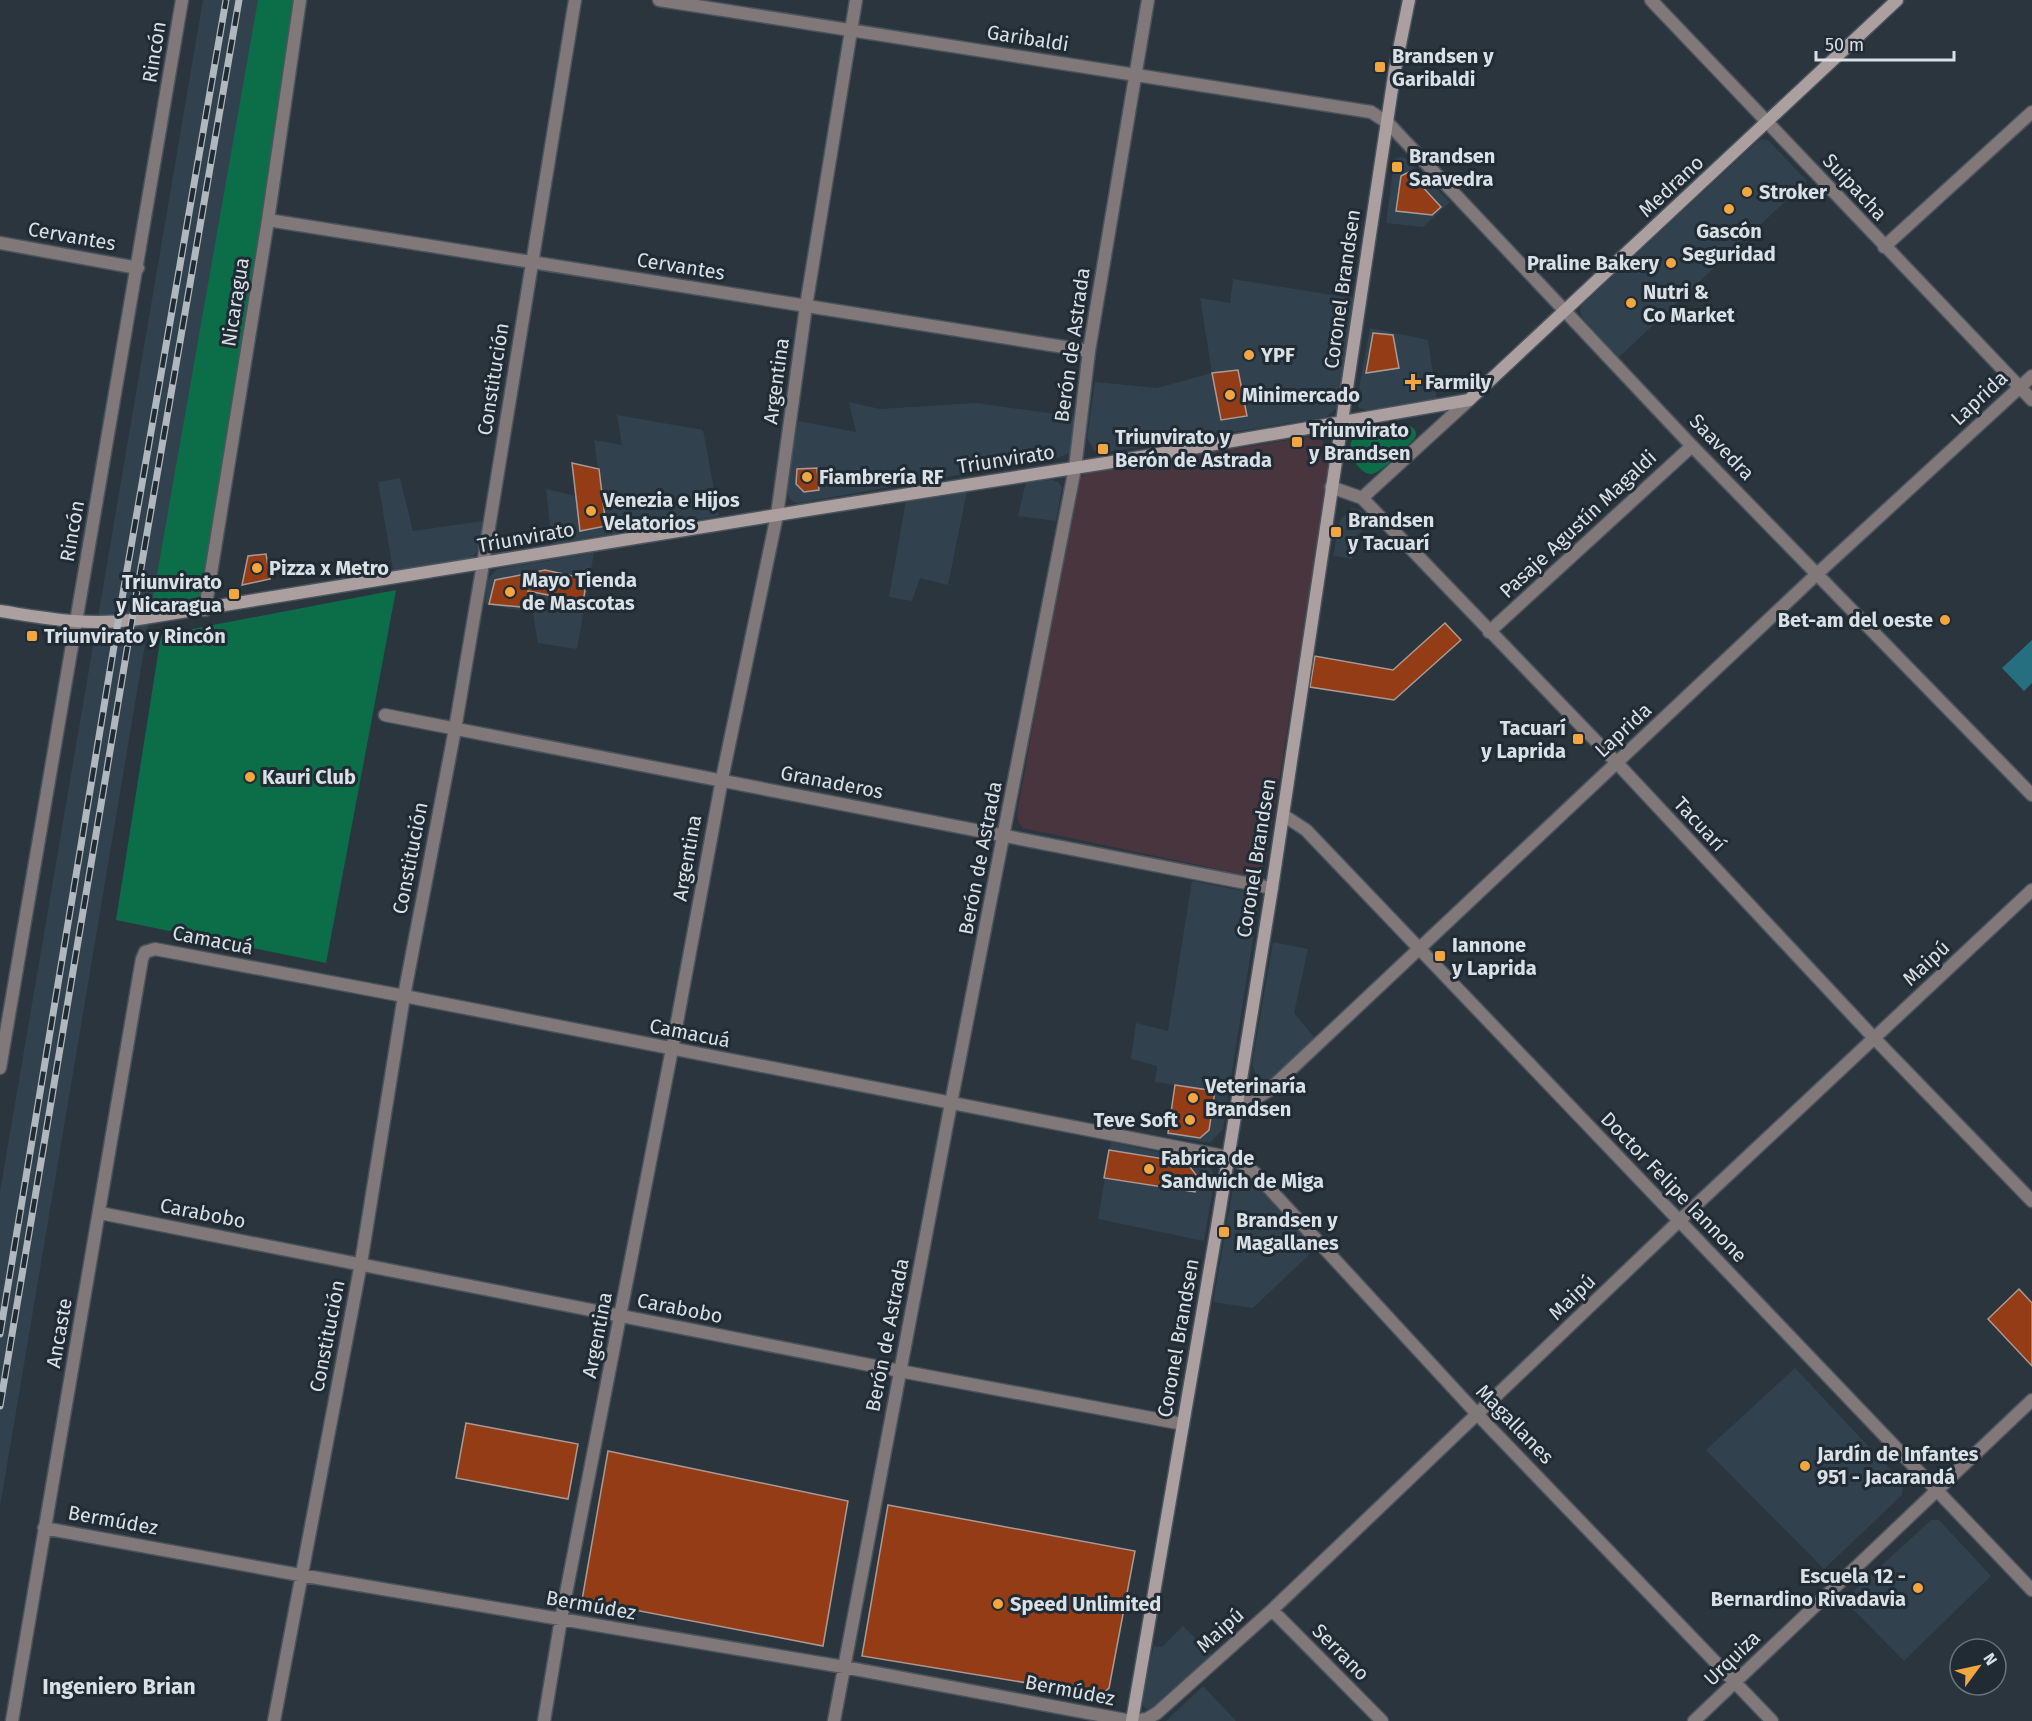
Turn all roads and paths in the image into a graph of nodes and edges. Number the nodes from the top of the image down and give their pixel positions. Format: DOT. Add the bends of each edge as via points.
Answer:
graph roads {
  1 [pos="182,0"];
  2 [pos="300,0"];
  3 [pos="575,0"];
  4 [pos="659,0"];
  5 [pos="856,0"];
  6 [pos="1148,0"];
  7 [pos="1409,0"];
  8 [pos="1651,0"];
  9 [pos="1898,0"];
  10 [pos="851,29"];
  11 [pos="1136,75"];
  12 [pos="2032,112"];
  13 [pos="1768,122"];
  14 [pos="1388,123"];
  15 [pos="268,220"];
  16 [pos="0,243"];
  17 [pos="1884,247"];
  18 [pos="532,262"];
  19 [pos="138,268"];
  20 [pos="806,306"];
  21 [pos="1567,311"];
  22 [pos="1089,351"];
  23 [pos="2032,376"];
  24 [pos="2020,387"];
  25 [pos="1469,400"];
  26 [pos="2032,400"];
  27 [pos="1342,423"];
  28 [pos="1692,446"];
  29 [pos="1075,468"];
  30 [pos="1331,487"];
  31 [pos="1362,498"];
  32 [pos="777,515"];
  33 [pos="483,564"];
  34 [pos="1818,573"];
  35 [pos="205,610"];
  36 [pos="0,611"];
  37 [pos="76,623"];
  38 [pos="1489,632"];
  39 [pos="385,714"];
  40 [pos="455,729"];
  41 [pos="1617,763"];
  42 [pos="722,779"];
  43 [pos="2032,795"];
  44 [pos="1283,815"];
  45 [pos="1004,836"];
  46 [pos="1272,888"];
  47 [pos="2032,890"];
  48 [pos="1420,949"];
  49 [pos="145,952"];
  50 [pos="404,996"];
  51 [pos="1874,1038"];
  52 [pos="672,1049"];
  53 [pos="0,1068"];
  54 [pos="951,1103"];
  55 [pos="1237,1104"];
  56 [pos="1228,1158"];
  57 [pos="2032,1202"];
  58 [pos="100,1213"];
  59 [pos="1679,1221"];
  60 [pos="361,1263"];
  61 [pos="621,1316"];
  62 [pos="900,1371"];
  63 [pos="2032,1400"];
  64 [pos="1478,1415"];
  65 [pos="1183,1424"];
  66 [pos="1937,1491"];
  67 [pos="44,1528"];
  68 [pos="300,1575"];
  69 [pos="2032,1590"];
  70 [pos="1272,1610"];
  71 [pos="561,1619"];
  72 [pos="844,1667"];
  73 [pos="1735,1682"];
  74 [pos="12,1721"];
  75 [pos="274,1721"];
  76 [pos="544,1721"];
  77 [pos="834,1721"];
  78 [pos="1132,1721"];
  79 [pos="1383,1721"];
  80 [pos="1694,1721"];
  81 [pos="1772,1721"];
  1 -- 19 [label="street, Rincón"];
  2 -- 15 [label="street, Nicaragua"];
  3 -- 18 [label="street, Constitución"];
  4 -- 10 [label="street, Garibaldi"];
  5 -- 10 [label="street, Argentina"];
  6 -- 11 [label="street, Berón de Astrada"];
  7 -- 14 [label="street, Coronel Brandsen"];
  8 -- 13 [label="street, Suipacha"];
  9 -- 13 [label="street, Medrano"];
  10 -- 11 [label="street, Garibaldi"];
  10 -- 20 [label="street, Argentina"];
  11 -- 14 [label="street, Garibaldi" via="1371,112"];
  11 -- 22 [label="street, Berón de Astrada"];
  12 -- 17 [label="street"];
  13 -- 17 [label="street, Suipacha"];
  13 -- 21 [label="street, Medrano"];
  14 -- 21 [label="street, Saavedra"];
  14 -- 27 [label="street, Coronel Brandsen"];
  15 -- 18 [label="street, Cervantes"];
  15 -- 35 [label="street, Nicaragua"];
  16 -- 19 [label="street, Cervantes"];
  17 -- 24 [label="street, Suipacha"];
  18 -- 20 [label="street, Cervantes"];
  18 -- 33 [label="street, Constitución"];
  19 -- 37 [label="street, Rincón"];
  20 -- 22 [label="street, Cervantes"];
  20 -- 32 [label="street, Argentina"];
  21 -- 25 [label="street, Medrano"];
  21 -- 28 [label="street, Saavedra"];
  22 -- 29 [label="street, Berón de Astrada"];
  23 -- 24 [label="street, Laprida"];
  24 -- 26 [label="street, Suipacha"];
  24 -- 34 [label="street, Laprida"];
  25 -- 27 [label="street"];
  25 -- 31 [label="street, Medrano"];
  27 -- 29 [label="street, Triunvirato"];
  27 -- 30 [label="street, Coronel Brandsen"];
  28 -- 34 [label="street, Saavedra"];
  28 -- 38 [label="street, Pasaje Agustín Magaldi"];
  29 -- 32 [label="street, Triunvirato"];
  29 -- 45 [label="street, Berón de Astrada"];
  30 -- 31 [label="street, Tacuarí"];
  30 -- 44 [label="street, Coronel Brandsen"];
  31 -- 38 [label="street, Tacuarí"];
  32 -- 33 [label="street, Triunvirato"];
  32 -- 42 [label="street, Argentina"];
  33 -- 35 [label="street, Triunvirato"];
  33 -- 40 [label="street, Constitución"];
  34 -- 41 [label="street, Laprida"];
  34 -- 43 [label="street, Saavedra"];
  35 -- 37 [label="street, Triunvirato" via="118,622"];
  36 -- 37 [label="street, Triunvirato"];
  37 -- 53 [label="street, Rincón"];
  38 -- 41 [label="street, Tacuarí"];
  39 -- 40 [label="street, Granaderos"];
  40 -- 42 [label="street, Granaderos"];
  40 -- 50 [label="street, Constitución"];
  41 -- 48 [label="street, Laprida"];
  41 -- 51 [label="street, Tacuarí"];
  42 -- 45 [label="street, Granaderos"];
  42 -- 52 [label="street, Argentina"];
  44 -- 46 [label="street, Coronel Brandsen"];
  44 -- 48 [label="street, Doctor Felipe Iannone" via="1306,830"];
  45 -- 46 [label="street, Granaderos"];
  45 -- 54 [label="street, Berón de Astrada"];
  46 -- 55 [label="street, Coronel Brandsen"];
  47 -- 51 [label="street, Maipú"];
  48 -- 55 [label="street, Laprida" via="1268,1091"];
  48 -- 59 [label="street, Doctor Felipe Iannone"];
  49 -- 50 [label="street, Camacuá" via="155,949"];
  49 -- 58 [label="street, Ancaste"];
  50 -- 52 [label="street, Camacuá"];
  50 -- 60 [label="street, Constitución"];
  51 -- 57 [label="street, Tacuarí"];
  51 -- 59 [label="street, Maipú"];
  52 -- 54 [label="street, Camacuá"];
  52 -- 61 [label="street, Argentina"];
  54 -- 56 [label="street, Camacuá"];
  54 -- 62 [label="street, Berón de Astrada"];
  55 -- 56 [label="street, Coronel Brandsen"];
  56 -- 64 [label="street, Magallanes" via="1255,1173"];
  56 -- 65 [label="street, Coronel Brandsen"];
  58 -- 60 [label="street, Carabobo"];
  58 -- 67 [label="street, Ancaste"];
  59 -- 64 [label="street, Maipú"];
  59 -- 66 [label="street, Doctor Felipe Iannone"];
  60 -- 61 [label="street, Carabobo"];
  60 -- 68 [label="street, Constitución"];
  61 -- 62 [label="street, Carabobo"];
  61 -- 71 [label="street, Argentina"];
  62 -- 65 [label="street, Carabobo"];
  62 -- 72 [label="street, Berón de Astrada"];
  63 -- 66 [label="street, Urquiza"];
  64 -- 70 [label="street, Maipú"];
  64 -- 73 [label="street, Magallanes"];
  65 -- 78 [label="street, Coronel Brandsen"];
  66 -- 69 [label="street, Doctor Felipe Iannone"];
  66 -- 73 [label="street, Urquiza"];
  67 -- 68 [label="street, Bermúdez"];
  67 -- 74 [label="street, Ancaste"];
  68 -- 71 [label="street, Bermúdez"];
  68 -- 75 [label="street, Constitución"];
  70 -- 78 [label="street, Maipú" via="1157,1713"];
  70 -- 79 [label="street, Serrano"];
  71 -- 72 [label="street, Bermúdez"];
  71 -- 76 [label="street, Argentina"];
  72 -- 77 [label="street, Berón de Astrada"];
  72 -- 78 [label="street, Bermúdez"];
  73 -- 80 [label="street, Urquiza"];
  73 -- 81 [label="street, Magallanes"];
}
